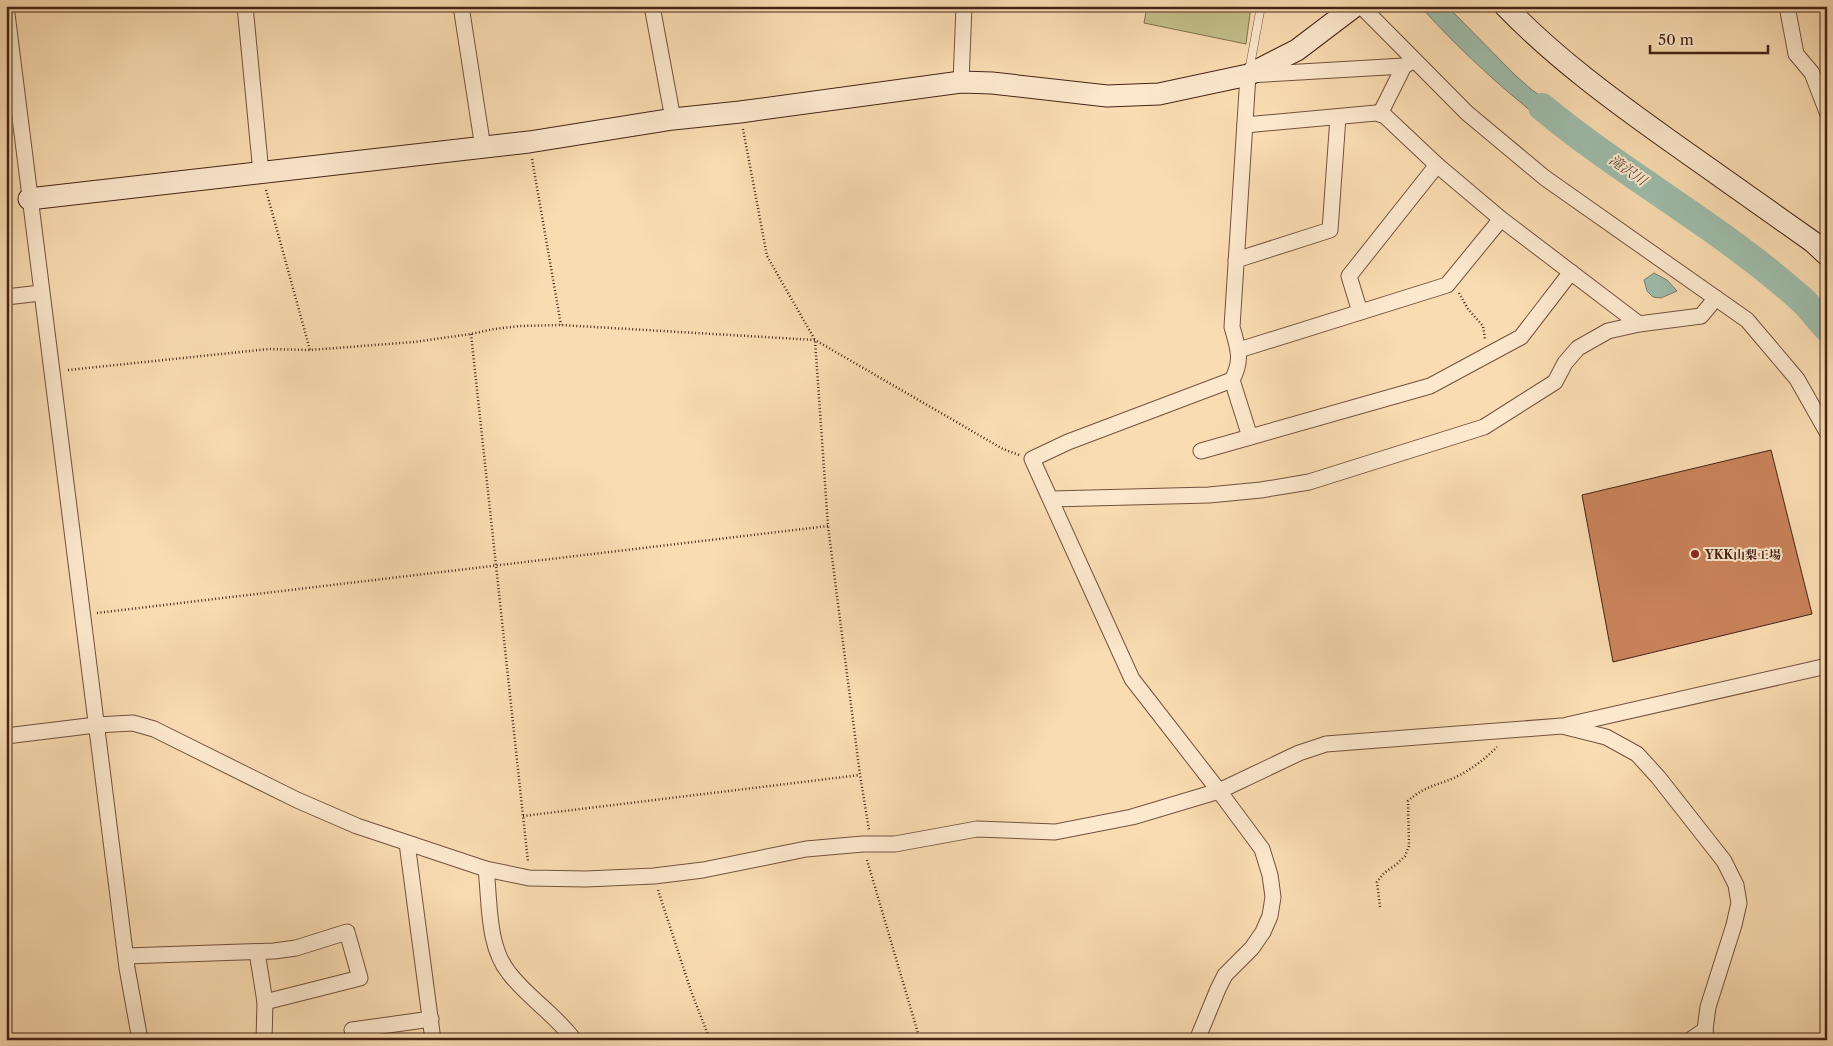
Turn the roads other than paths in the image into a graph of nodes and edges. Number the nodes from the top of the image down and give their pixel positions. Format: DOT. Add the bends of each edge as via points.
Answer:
graph roads {
  1 [pos="6,6"];
  2 [pos="245,6"];
  3 [pos="461,6"];
  4 [pos="652,6"];
  5 [pos="964,6"];
  6 [pos="1261,6"];
  7 [pos="1355,6"];
  8 [pos="1361,6"];
  9 [pos="1505,6"];
  10 [pos="1787,6"];
  11 [pos="1409,63"];
  12 [pos="1248,75"];
  13 [pos="960,82"];
  14 [pos="1827,112"];
  15 [pos="1380,114"];
  16 [pos="1338,117"];
  17 [pos="672,119"];
  18 [pos="1245,125"];
  19 [pos="482,148"];
  20 [pos="1437,164"];
  21 [pos="261,173"];
  22 [pos="29,199"];
  23 [pos="1501,219"];
  24 [pos="1827,255"];
  25 [pos="1236,260"];
  26 [pos="1571,272"];
  27 [pos="41,293"];
  28 [pos="6,297"];
  29 [pos="1716,298"];
  30 [pos="1360,312"];
  31 [pos="1639,324"];
  32 [pos="1239,350"];
  33 [pos="1232,380"];
  34 [pos="1827,432"];
  35 [pos="1250,437"];
  36 [pos="1201,451"];
  37 [pos="1051,499"];
  38 [pos="1827,666"];
  39 [pos="96,725"];
  40 [pos="1562,726"];
  41 [pos="6,736"];
  42 [pos="1219,790"];
  43 [pos="407,843"];
  44 [pos="486,869"];
  45 [pos="257,952"];
  46 [pos="126,956"];
  47 [pos="265,1002"];
  48 [pos="431,1019"];
  49 [pos="352,1030"];
  50 [pos="1706,1035"];
  51 [pos="140,1040"];
  52 [pos="264,1040"];
  53 [pos="433,1040"];
  54 [pos="574,1040"];
  55 [pos="1197,1040"];
  56 [pos="1690,1040"];
  1 -- 22 [label="street"];
  2 -- 21 [label="street"];
  3 -- 19 [label="street"];
  4 -- 17 [label="street"];
  5 -- 13 [label="street"];
  6 -- 12 [label="lane"];
  7 -- 12 [label="street" via="1297,50"];
  8 -- 11 [label="street"];
  9 -- 24 [label="street" via="1590,82"];
  10 -- 14 [label="street" via="1796,54 1812,73"];
  11 -- 12 [label="street"];
  11 -- 15 [label="street"];
  11 -- 29 [label="street" via="1545,178"];
  12 -- 13 [label="street" via="1159,94 1107,96 992,82"];
  12 -- 18 [label="street"];
  13 -- 17 [label="street"];
  15 -- 16 [label="street"];
  15 -- 20 [label="street"];
  16 -- 18 [label="street"];
  16 -- 25 [label="street" via="1330,230"];
  17 -- 19 [label="street"];
  18 -- 25 [label="street"];
  19 -- 21 [label="street"];
  20 -- 23 [label="street"];
  20 -- 30 [label="street" via="1349,276"];
  21 -- 22 [label="street"];
  22 -- 27 [label="street"];
  23 -- 26 [label="street"];
  23 -- 30 [label="street" via="1447,285"];
  25 -- 32 [label="street" via="1232,327"];
  26 -- 31 [label="street"];
  26 -- 35 [label="street" via="1520,337 1430,386"];
  27 -- 28 [label="street"];
  27 -- 39 [label="street"];
  29 -- 31 [label="street" via="1701,316"];
  29 -- 34 [label="street" via="1747,320 1797,378"];
  30 -- 32 [label="street"];
  31 -- 37 [label="street" via="1608,331 1578,348 1564,363 1555,382 1484,427 1309,482 1209,495"];
  32 -- 33 [label="street" via="1238,369"];
  33 -- 35 [label="street"];
  33 -- 37 [label="street" via="1068,442 1032,459"];
  35 -- 36 [label="street"];
  37 -- 42 [label="street" via="1132,679"];
  38 -- 40 [label="street"];
  39 -- 41 [label="street"];
  39 -- 43 [label="street" via="133,723 154,729 297,800"];
  39 -- 46 [label="street"];
  40 -- 42 [label="street" via="1326,744"];
  40 -- 50 [label="street" via="1606,736 1637,754 1724,861 1736,885 1739,903 1713,987"];
  42 -- 44 [label="street" via="1132,817 1055,832 977,829 895,844 806,848 703,870 654,876 529,878"];
  42 -- 55 [label="street" via="1262,848 1273,898 1263,932 1225,976"];
  43 -- 44 [label="street"];
  43 -- 48 [label="street"];
  44 -- 54 [label="street" via="493,934 499,956 508,973"];
  45 -- 46 [label="street"];
  45 -- 47 [label="street"];
  45 -- 47 [label="street" via="296,948 347,932 360,978"];
  46 -- 51 [label="street"];
  47 -- 52 [label="street"];
  48 -- 49 [label="street"];
  48 -- 53 [label="street"];
  50 -- 56 [label="street"];
}
